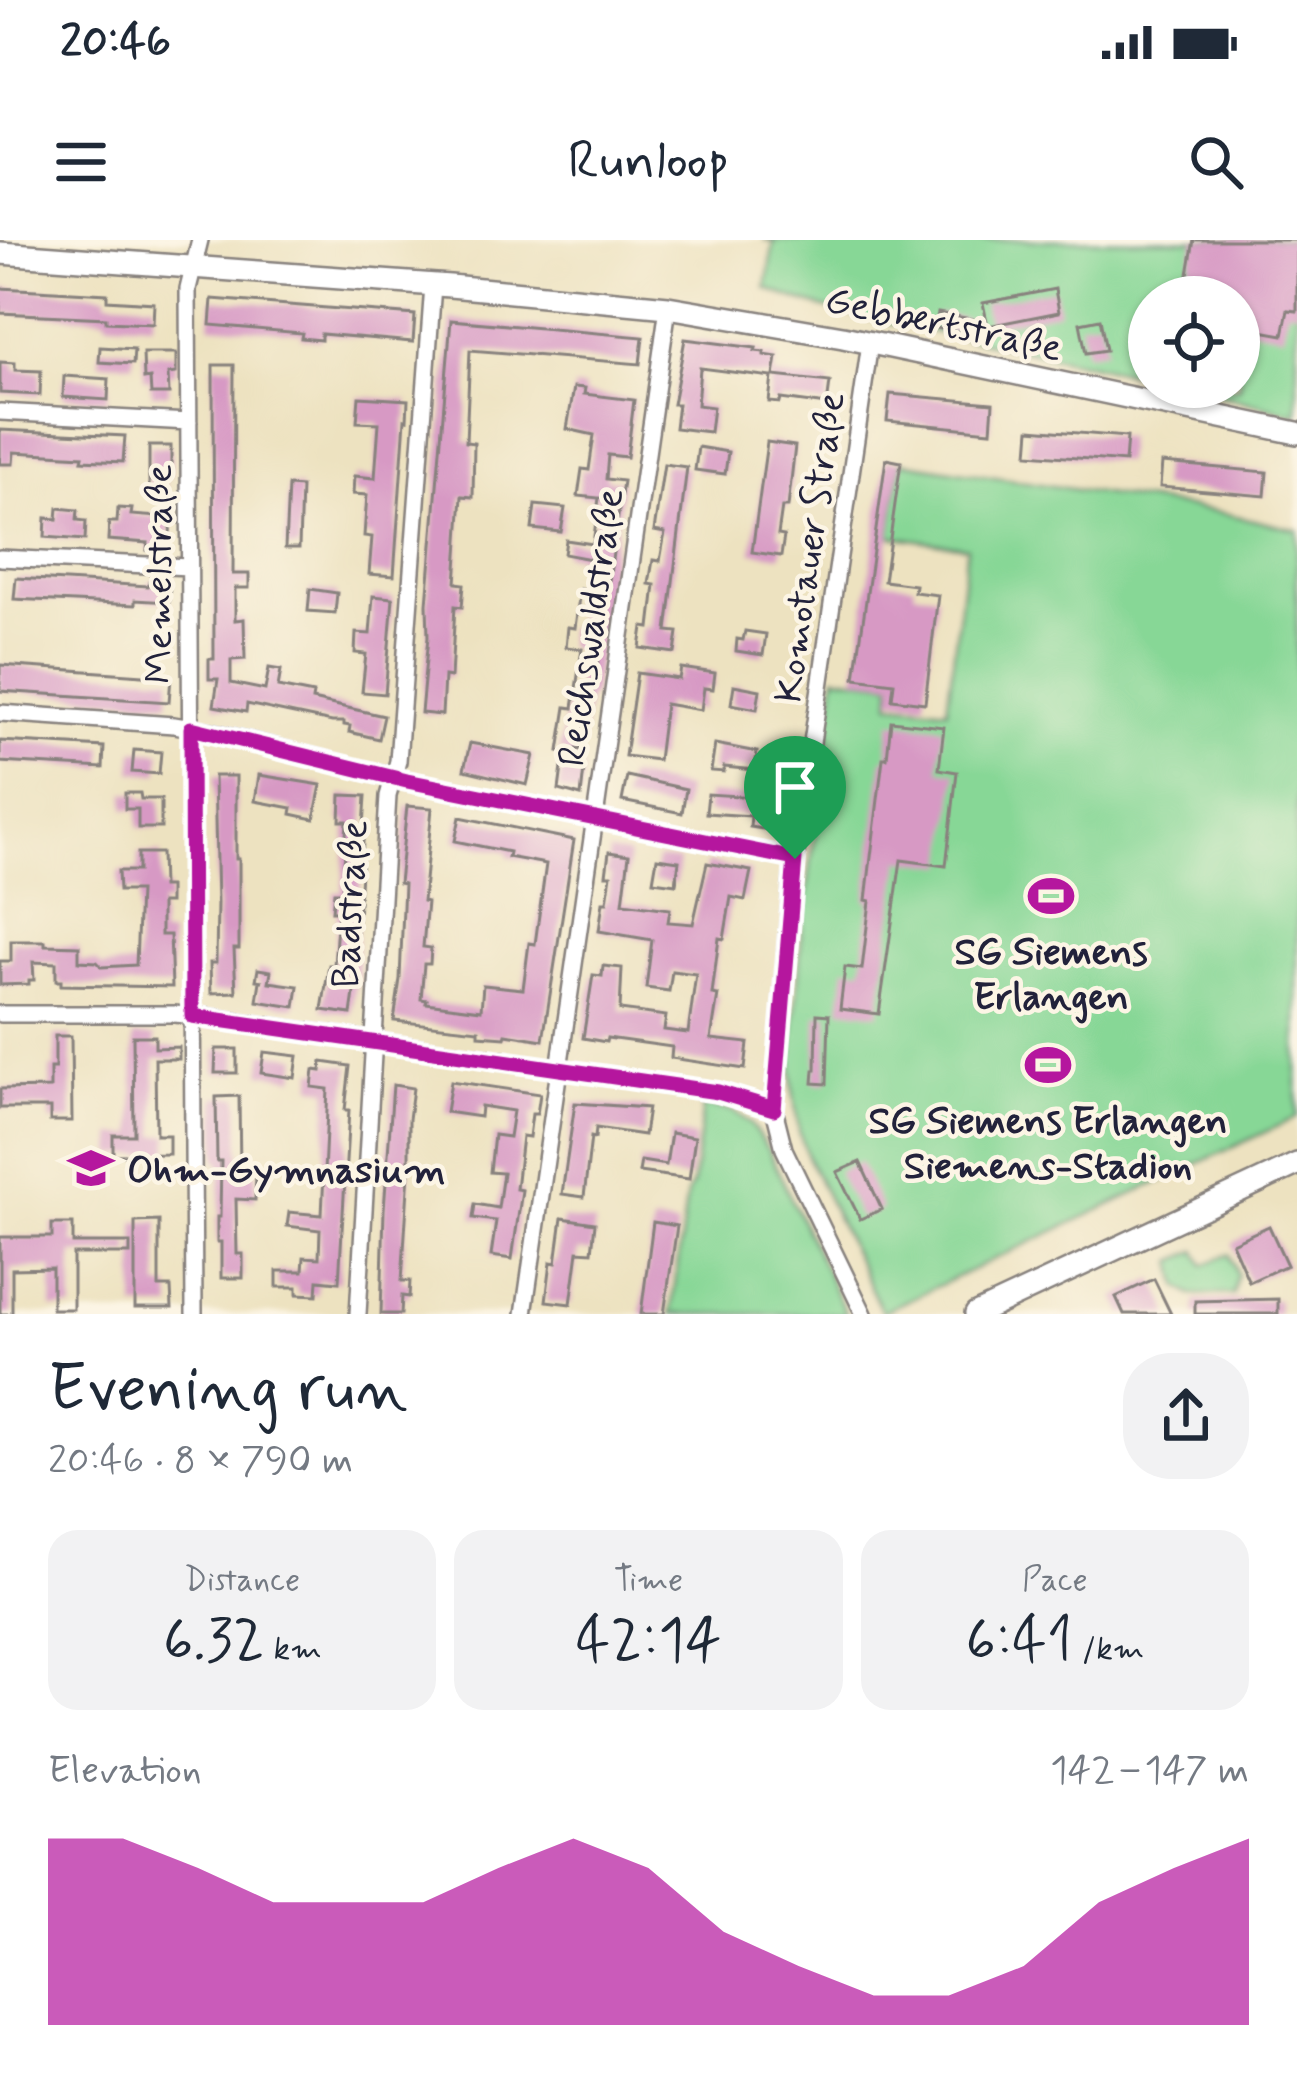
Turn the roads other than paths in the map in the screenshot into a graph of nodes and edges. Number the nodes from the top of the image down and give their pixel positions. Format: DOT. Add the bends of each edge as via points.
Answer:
graph roads {
  1 [pos="200,240"];
  2 [pos="0,254"];
  3 [pos="194,267"];
  4 [pos="433,284"];
  5 [pos="668,307"];
  6 [pos="870,343"];
  7 [pos="0,412"];
  8 [pos="189,422"];
  9 [pos="1297,433"];
  10 [pos="0,558"];
  11 [pos="190,568"];
  12 [pos="0,713"];
  13 [pos="191,728"];
  14 [pos="393,778"];
  15 [pos="595,819"];
  16 [pos="795,859"];
  17 [pos="0,1015"];
  18 [pos="192,1016"];
  19 [pos="373,1041"];
  20 [pos="559,1069"];
  21 [pos="774,1109"];
  22 [pos="1297,1164"];
  23 [pos="194,1314"];
  24 [pos="358,1314"];
  25 [pos="524,1314"];
  26 [pos="864,1314"];
  27 [pos="976,1314"];
  1 -- 3 [label="street, Memelstraße"];
  2 -- 3 [label="street, Gebbertstraße"];
  3 -- 4 [label="street, Gebbertstraße"];
  3 -- 8 [label="street, Memelstraße"];
  4 -- 5 [label="street, Gebbertstraße"];
  4 -- 14 [label="street, Badstraße"];
  5 -- 6 [label="street, Gebbertstraße"];
  5 -- 15 [label="street, Reichswaldstraße"];
  6 -- 9 [label="street, Gebbertstraße"];
  6 -- 16 [label="street, Komotauer Straße"];
  7 -- 8 [label="street"];
  8 -- 11 [label="street, Memelstraße"];
  10 -- 11 [label="street"];
  11 -- 13 [label="street, Memelstraße"];
  12 -- 13 [label="street"];
  13 -- 14 [label="street"];
  13 -- 18 [label="street, Memelstraße"];
  14 -- 15 [label="street"];
  14 -- 19 [label="street, Badstraße"];
  15 -- 16 [label="street"];
  15 -- 20 [label="street, Reichswaldstraße"];
  16 -- 21 [label="street, Komotauer Straße"];
  17 -- 18 [label="street"];
  18 -- 19 [label="street"];
  18 -- 23 [label="street, Memelstraße"];
  19 -- 20 [label="street"];
  19 -- 24 [label="street, Badstraße"];
  20 -- 21 [label="street" via="718,1092"];
  20 -- 25 [label="street, Reichswaldstraße"];
  21 -- 26 [label="street, Komotauer Straße" via="784,1148"];
  22 -- 27 [label="street"];
}
